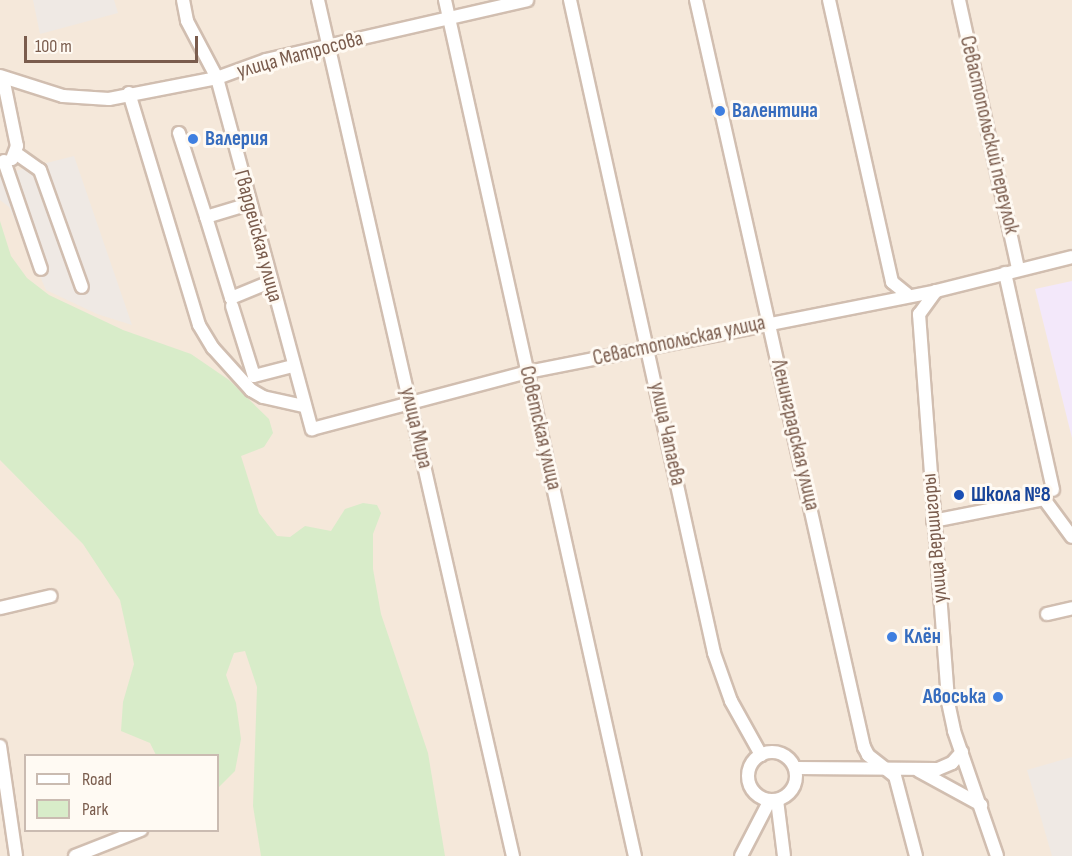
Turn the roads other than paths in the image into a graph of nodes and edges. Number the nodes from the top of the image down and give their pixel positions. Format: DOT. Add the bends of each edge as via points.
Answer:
graph roads {
  1 [pos="183,0"];
  2 [pos="318,0"];
  3 [pos="445,0"];
  4 [pos="527,0"];
  5 [pos="570,0"];
  6 [pos="696,0"];
  7 [pos="829,0"];
  8 [pos="959,0"];
  9 [pos="449,17"];
  10 [pos="328,46"];
  11 [pos="1,77"];
  12 [pos="217,78"];
  13 [pos="129,93"];
  14 [pos="178,133"];
  15 [pos="17,154"];
  16 [pos="2,160"];
  17 [pos="249,204"];
  18 [pos="206,217"];
  19 [pos="1072,257"];
  20 [pos="41,269"];
  21 [pos="1018,269"];
  22 [pos="1005,273"];
  23 [pos="270,282"];
  24 [pos="82,287"];
  25 [pos="936,291"];
  26 [pos="907,294"];
  27 [pos="232,306"];
  28 [pos="919,314"];
  29 [pos="769,322"];
  30 [pos="649,347"];
  31 [pos="293,366"];
  32 [pos="528,372"];
  33 [pos="411,401"];
  34 [pos="304,406"];
  35 [pos="1053,490"];
  36 [pos="933,521"];
  37 [pos="1072,537"];
  38 [pos="51,596"];
  39 [pos="0,608"];
  40 [pos="1072,608"];
  41 [pos="1047,614"];
  42 [pos="0,746"];
  43 [pos="962,752"];
  44 [pos="761,755"];
  45 [pos="795,768"];
  46 [pos="886,769"];
  47 [pos="915,770"];
  48 [pos="774,800"];
  49 [pos="981,805"];
  50 [pos="138,832"];
  51 [pos="16,856"];
  52 [pos="75,856"];
  53 [pos="513,856"];
  54 [pos="635,856"];
  55 [pos="741,856"];
  56 [pos="784,856"];
  57 [pos="916,856"];
  58 [pos="997,856"];
  1 -- 12 [label="street, Гвардейская улица" via="187,21"];
  2 -- 10 [label="street, улица Мира"];
  3 -- 9 [label="street, Советская улица"];
  4 -- 9 [label="street, улица Матросова"];
  5 -- 30 [label="street, улица Чапаева"];
  6 -- 29 [label="street, Ленинградская улица"];
  7 -- 26 [label="street" via="892,282"];
  8 -- 21 [label="street, Севастопольский переулок"];
  9 -- 10 [label="street, улица Матросова"];
  9 -- 32 [label="street, Советская улица"];
  10 -- 12 [label="street, улица Матросова" via="266,60"];
  10 -- 33 [label="street, улица Мира"];
  11 -- 13 [label="street, улица Матросова" via="89,100"];
  11 -- 15 [label="street"];
  12 -- 13 [label="street, улица Матросова"];
  12 -- 17 [label="street, Гвардейская улица"];
  13 -- 34 [label="street" via="171,243 199,325 213,348 251,390 263,397"];
  14 -- 18 [label="street"];
  15 -- 16 [label="street"];
  15 -- 24 [label="street" via="40,170"];
  16 -- 20 [label="street"];
  17 -- 18 [label="street"];
  17 -- 23 [label="street, Гвардейская улица"];
  18 -- 23 [label="street" via="231,298"];
  19 -- 21 [label="street, Севастопольская улица"];
  21 -- 22 [label="street, Севастопольская улица"];
  22 -- 25 [label="street, Севастопольская улица"];
  22 -- 35 [label="street"];
  23 -- 31 [label="street, Гвардейская улица"];
  25 -- 26 [label="street, Севастопольская улица"];
  25 -- 28 [label="street"];
  26 -- 28 [label="street"];
  26 -- 29 [label="street, Севастопольская улица"];
  27 -- 31 [label="street" via="254,376"];
  28 -- 36 [label="street, улица Вершигоры"];
  29 -- 30 [label="street, Севастопольская улица"];
  29 -- 46 [label="street, Ленинградская улица" via="864,747"];
  30 -- 32 [label="street, Севастопольская улица"];
  30 -- 44 [label="street, улица Чапаева" via="714,653 731,701"];
  31 -- 34 [label="street, Гвардейская улица"];
  32 -- 33 [label="street, Севастопольская улица"];
  32 -- 54 [label="street, Советская улица"];
  33 -- 34 [label="street, Севастопольская улица" via="312,429"];
  33 -- 53 [label="street, улица Мира"];
  36 -- 37 [label="street" via="1044,499"];
  36 -- 43 [label="street, улица Вершигоры" via="948,702"];
  38 -- 39 [label="street"];
  40 -- 41 [label="street"];
  42 -- 51 [label="street"];
  43 -- 47 [label="street" via="946,766"];
  43 -- 49 [label="street, улица Вершигоры"];
  44 -- 45 [label="street" via="781,754"];
  44 -- 48 [label="street" via="750,766 749,781 756,794"];
  45 -- 46 [label="street"];
  45 -- 48 [label="street" via="795,784"];
  46 -- 47 [label="street"];
  46 -- 57 [label="street, Ленинградская улица" via="895,776"];
  47 -- 49 [label="street"];
  48 -- 55 [label="street"];
  48 -- 56 [label="street"];
  49 -- 58 [label="street, улица Вершигоры"];
  50 -- 52 [label="street"];
}
